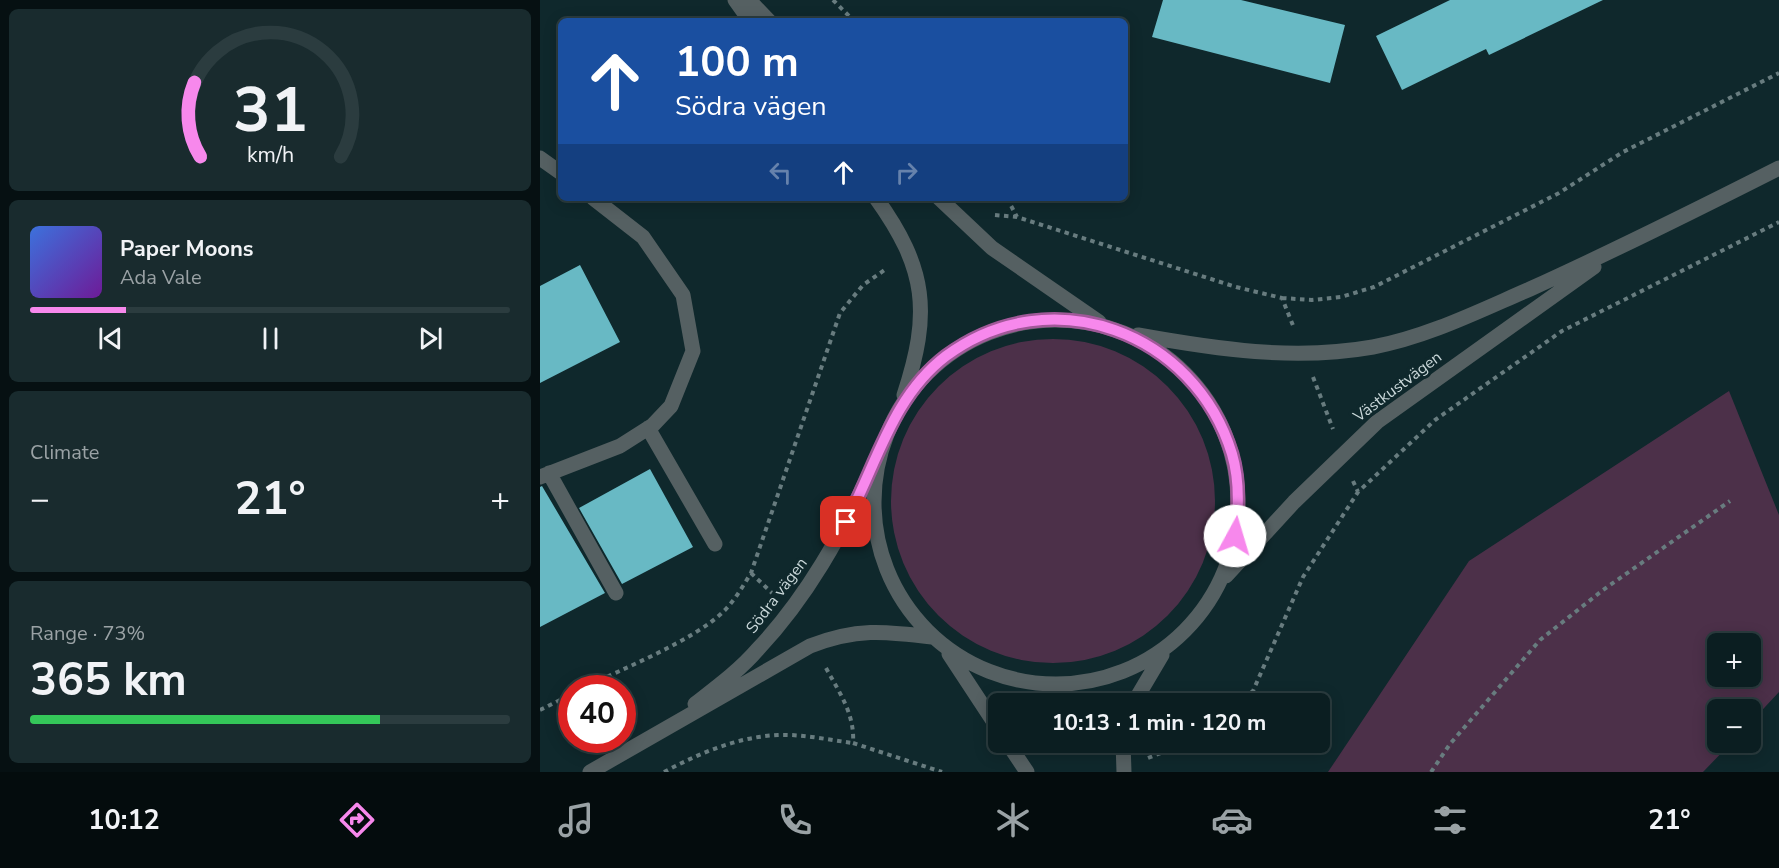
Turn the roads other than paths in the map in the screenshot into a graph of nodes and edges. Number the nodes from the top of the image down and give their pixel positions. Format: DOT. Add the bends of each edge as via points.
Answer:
graph roads {
  1 [pos="735,0"];
  2 [pos="749,0"];
  3 [pos="748,18"];
  4 [pos="766,18"];
  5 [pos="540,158"];
  6 [pos="1779,168"];
  7 [pos="558,171"];
  8 [pos="597,201"];
  9 [pos="878,201"];
  10 [pos="942,201"];
  11 [pos="1624,247"];
  12 [pos="1106,327"];
  13 [pos="1124,333"];
  14 [pos="899,407"];
  15 [pos="648,428"];
  16 [pos="881,448"];
  17 [pos="544,475"];
  18 [pos="715,544"];
  19 [pos="1218,585"];
  20 [pos="616,593"];
  21 [pos="932,637"];
  22 [pos="1168,646"];
  23 [pos="946,649"];
  24 [pos="1139,693"];
  25 [pos="988,713"];
  26 [pos="661,733"];
  27 [pos="1015,753"];
  28 [pos="1123,753"];
  29 [pos="590,772"];
  30 [pos="1027,772"];
  31 [pos="1124,772"];
  1 -- 3 [label="street"];
  2 -- 4 [label="street"];
  5 -- 7 [label="street"];
  6 -- 11 [label="street, Västkustvägen"];
  8 -- 15 [label="street" via="643,237 683,295 693,351 671,406"];
  9 -- 14 [label="street" via="910,256 922,307 921,334"];
  10 -- 12 [label="street" via="992,248"];
  11 -- 13 [label="street, Västkustvägen" via="1464,318 1372,347 1304,354 1232,351"];
  11 -- 19 [label="street, Västkustvägen" via="1377,422 1342,453"];
  12 -- 13 [label="street"];
  12 -- 14 [label="street" via="1063,319 1038,320 990,332 946,356 927,372"];
  13 -- 19 [label="street" via="1178,366 1212,407 1224,431 1233,456 1238,509 1229,561"];
  14 -- 16 [label="street"];
  15 -- 17 [label="street" via="620,446"];
  15 -- 18 [label="street"];
  16 -- 21 [label="street" via="873,493 879,549 902,601"];
  16 -- 26 [label="street, Södra vägen" via="827,556 788,614 758,650"];
  17 -- 20 [label="street"];
  19 -- 22 [label="street" via="1188,628"];
  21 -- 23 [label="street"];
  21 -- 26 [label="street, Södra vägen" via="864,631 838,635 810,646"];
  22 -- 23 [label="street" via="1123,672 1087,682 1050,685 977,668"];
  22 -- 24 [label="street"];
  23 -- 25 [label="street"];
  26 -- 29 [label="street, Södra vägen"];
  27 -- 30 [label="street"];
  28 -- 31 [label="street"];
}
